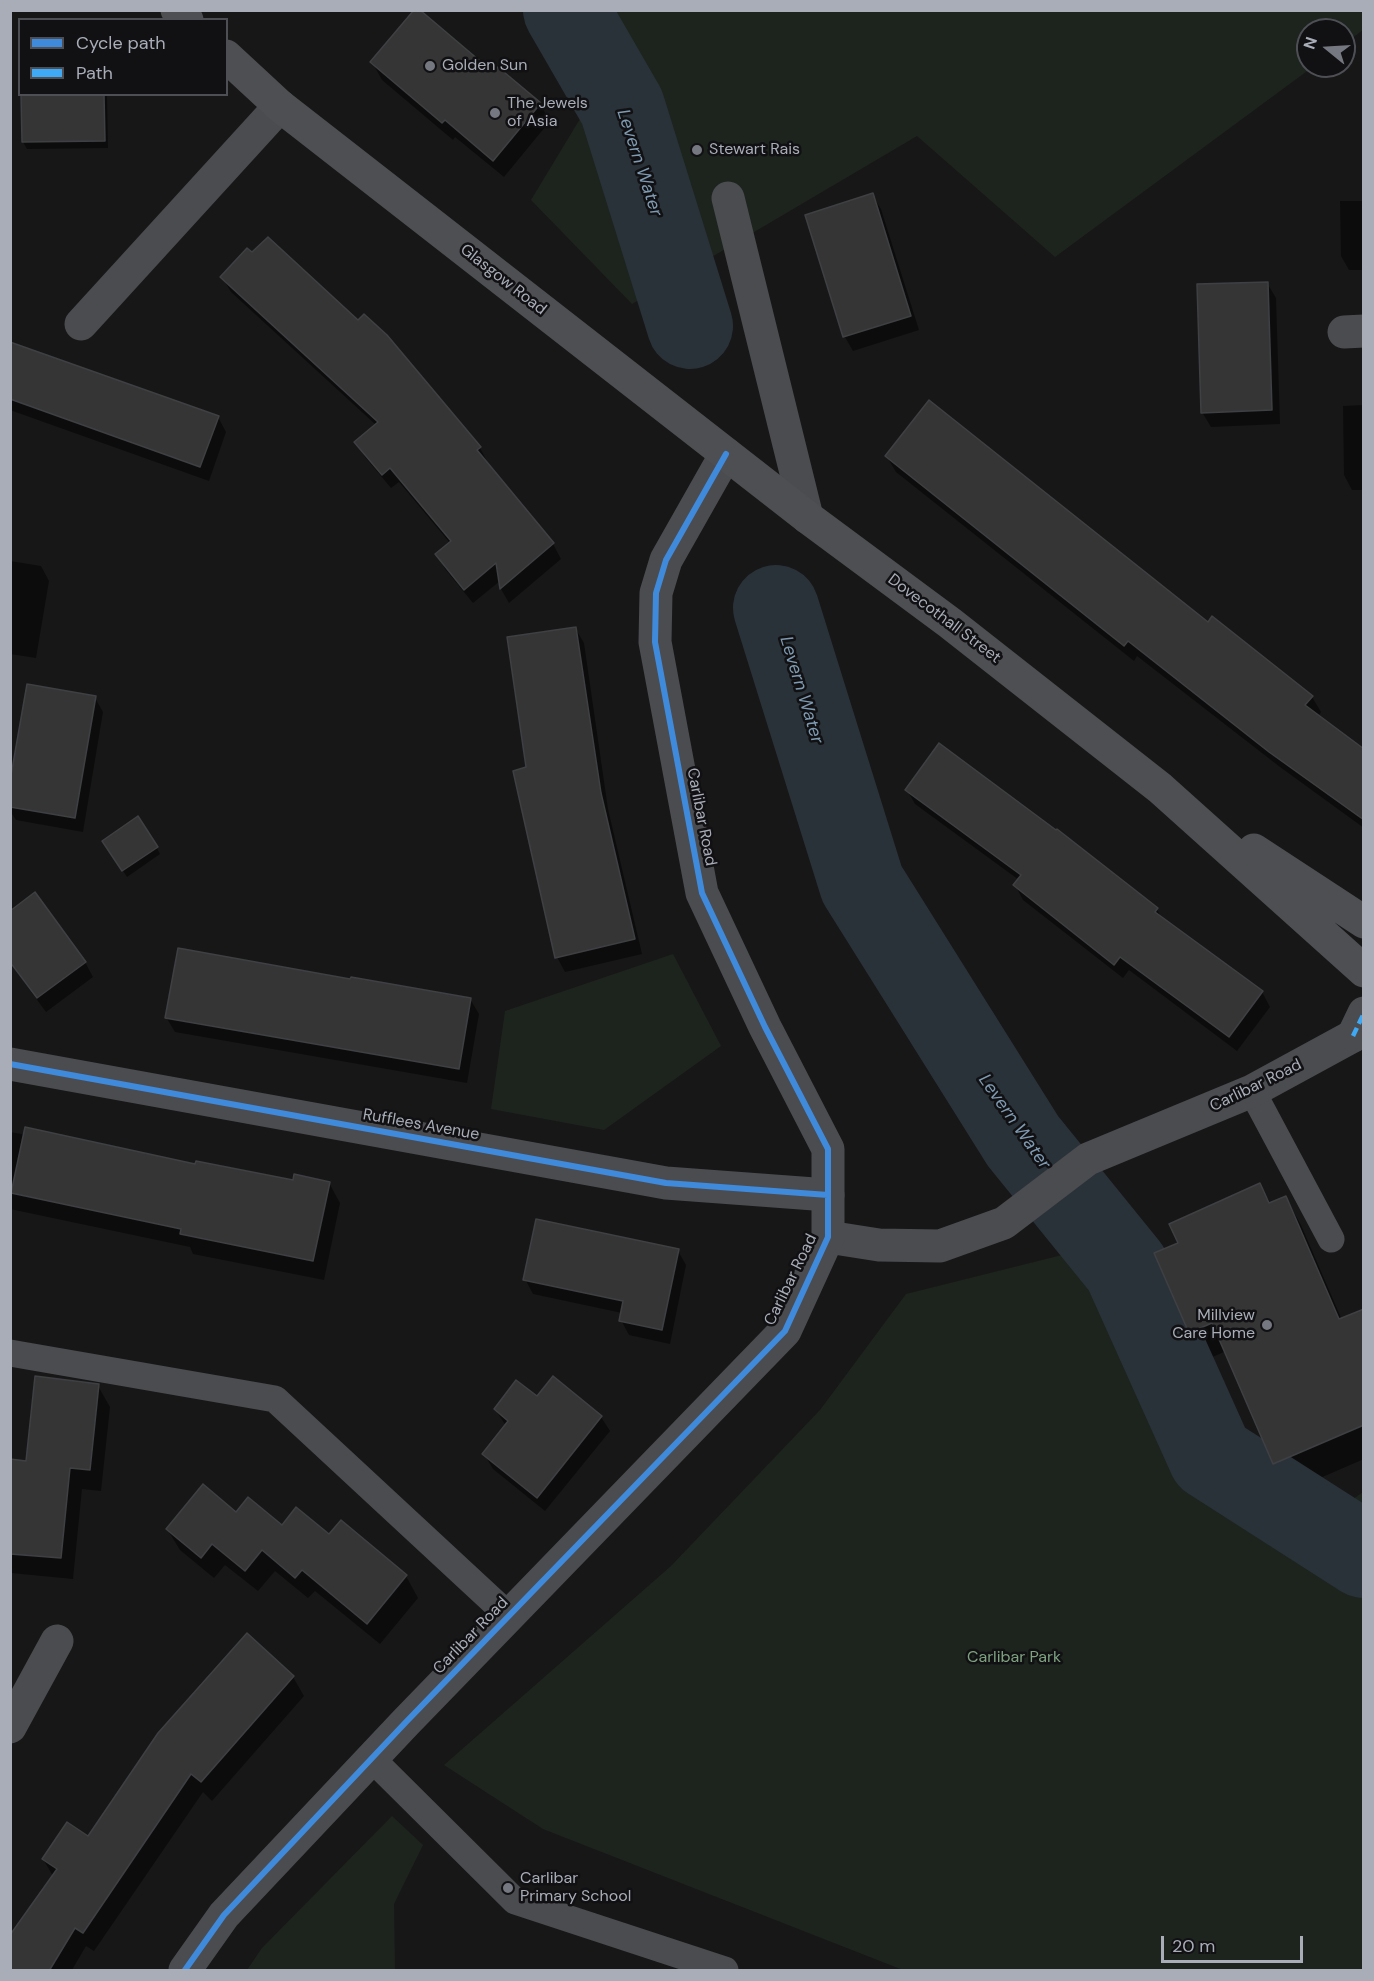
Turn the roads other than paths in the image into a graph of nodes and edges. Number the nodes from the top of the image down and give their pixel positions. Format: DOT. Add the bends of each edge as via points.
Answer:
graph roads {
  1 [pos="228,58"];
  2 [pos="280,106"];
  3 [pos="728,198"];
  4 [pos="81,324"];
  5 [pos="726,454"];
  6 [pos="807,517"];
  7 [pos="1160,788"];
  8 [pos="1364,922"];
  9 [pos="1364,971"];
  10 [pos="1358,1024"];
  11 [pos="10,1064"];
  12 [pos="1252,1091"];
  13 [pos="828,1195"];
  14 [pos="828,1237"];
  15 [pos="1331,1239"];
  16 [pos="10,1353"];
  17 [pos="509,1616"];
  18 [pos="57,1641"];
  19 [pos="10,1727"];
  20 [pos="372,1758"];
  21 [pos="185,1971"];
  22 [pos="725,1971"];
  1 -- 2 [label="main road, Glasgow Road"];
  2 -- 4 [label="street"];
  2 -- 5 [label="main road, Glasgow Road"];
  3 -- 6 [label="street"];
  5 -- 6 [label="main road, Dovecothall Street"];
  5 -- 13 [label="street, Carlibar Road" via="666,560 656,593 655,642 702,893 828,1149"];
  6 -- 7 [label="main road, Dovecothall Street"];
  7 -- 8 [label="main road, Dovecothall Street"];
  7 -- 9 [label="main road, Dovecothall Street"];
  10 -- 12 [label="street, Carlibar Road"];
  11 -- 13 [label="street, Rufflees Avenue" via="666,1183"];
  12 -- 14 [label="street, Carlibar Road" via="1088,1160 1004,1223 940,1246 879,1245"];
  12 -- 15 [label="lane"];
  13 -- 14 [label="street, Carlibar Road"];
  14 -- 17 [label="street, Carlibar Road" via="785,1331"];
  16 -- 17 [label="lane" via="275,1399"];
  17 -- 20 [label="street, Carlibar Road"];
  18 -- 19 [label="street"];
  20 -- 21 [label="street, Carlibar Road" via="224,1915"];
  20 -- 22 [label="lane" via="514,1901"];
}
